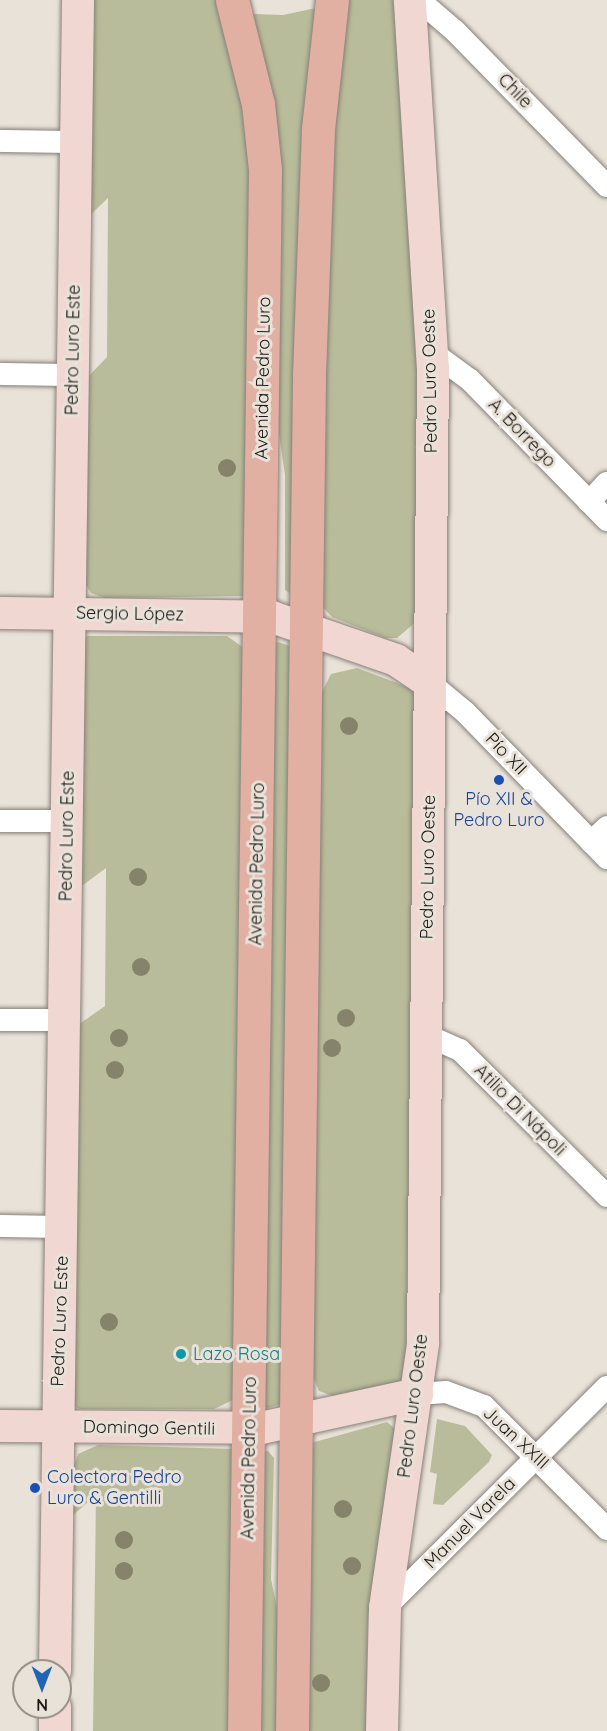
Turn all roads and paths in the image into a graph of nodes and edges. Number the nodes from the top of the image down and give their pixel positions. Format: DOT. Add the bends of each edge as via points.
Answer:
graph roads {
  1 [pos="78,0"];
  2 [pos="232,0"];
  3 [pos="332,0"];
  4 [pos="410,0"];
  5 [pos="418,0"];
  6 [pos="0,141"];
  7 [pos="76,142"];
  8 [pos="607,186"];
  9 [pos="432,352"];
  10 [pos="0,374"];
  11 [pos="73,375"];
  12 [pos="607,483"];
  13 [pos="589,502"];
  14 [pos="607,520"];
  15 [pos="0,613"];
  16 [pos="70,614"];
  17 [pos="260,616"];
  18 [pos="307,628"];
  19 [pos="430,634"];
  20 [pos="396,660"];
  21 [pos="430,684"];
  22 [pos="0,821"];
  23 [pos="68,821"];
  24 [pos="602,842"];
  25 [pos="0,1020"];
  26 [pos="65,1020"];
  27 [pos="426,1035"];
  28 [pos="607,1196"];
  29 [pos="0,1226"];
  30 [pos="62,1227"];
  31 [pos="607,1387"];
  32 [pos="417,1394"];
  33 [pos="298,1422"];
  34 [pos="0,1426"];
  35 [pos="57,1427"];
  36 [pos="250,1429"];
  37 [pos="537,1457"];
  38 [pos="607,1529"];
  39 [pos="385,1608"];
  40 [pos="55,1659"];
  41 [pos="244,1731"];
  42 [pos="292,1731"];
  43 [pos="382,1731"];
  1 -- 7 [label="street, Pedro Luro Este"];
  2 -- 17 [label="main road, Avenida Pedro Luro" via="258,104 265,163"];
  3 -- 18 [label="main road" via="317,152 309,366"];
  4 -- 9 [label="street, Pedro Luro Oeste"];
  5 -- 8 [label="street, Chile" via="456,31"];
  6 -- 7 [label="street"];
  7 -- 11 [label="street, Pedro Luro Este"];
  9 -- 13 [label="street, A. Borrego" via="470,380"];
  9 -- 19 [label="street, Pedro Luro Oeste"];
  10 -- 11 [label="street"];
  11 -- 16 [label="street, Pedro Luro Este"];
  12 -- 13 [label="street"];
  13 -- 14 [label="street, A. Borrego"];
  15 -- 16 [label="street, Sergio López"];
  16 -- 17 [label="street, Sergio López"];
  16 -- 23 [label="street, Pedro Luro Este"];
  17 -- 18 [label="street, Pío XII"];
  17 -- 36 [label="main road, Avenida Pedro Luro"];
  18 -- 20 [label="street, Pío XII"];
  18 -- 33 [label="main road"];
  19 -- 20 [label="street" via="417,654"];
  19 -- 21 [label="street, Pedro Luro Oeste"];
  20 -- 21 [label="street, Pío XII"];
  21 -- 24 [label="street, Pío XII" via="465,712"];
  21 -- 27 [label="street, Pedro Luro Oeste"];
  22 -- 23 [label="street"];
  23 -- 26 [label="street, Pedro Luro Este"];
  25 -- 26 [label="street"];
  26 -- 30 [label="street, Pedro Luro Este"];
  27 -- 28 [label="street, Atilio Di Nápoli" via="464,1054"];
  27 -- 32 [label="street, Pedro Luro Oeste" via="423,1355"];
  29 -- 30 [label="street"];
  30 -- 35 [label="street, Pedro Luro Este"];
  31 -- 37 [label="street, Manuel Varela"];
  32 -- 33 [label="street, Juan XXIII"];
  32 -- 37 [label="street, Juan XXIII" via="446,1392 475,1401"];
  32 -- 39 [label="street, Pedro Luro Oeste"];
  33 -- 36 [label="street, Domingo Gentili"];
  33 -- 42 [label="main road"];
  34 -- 35 [label="street, Domingo Gentili"];
  35 -- 36 [label="street, Domingo Gentili"];
  35 -- 40 [label="street, Pedro Luro Este"];
  36 -- 41 [label="main road, Avenida Pedro Luro"];
  37 -- 38 [label="street, Juan XXIII"];
  37 -- 39 [label="street, Manuel Varela"];
  39 -- 43 [label="street, Pedro Luro Oeste"];
}
